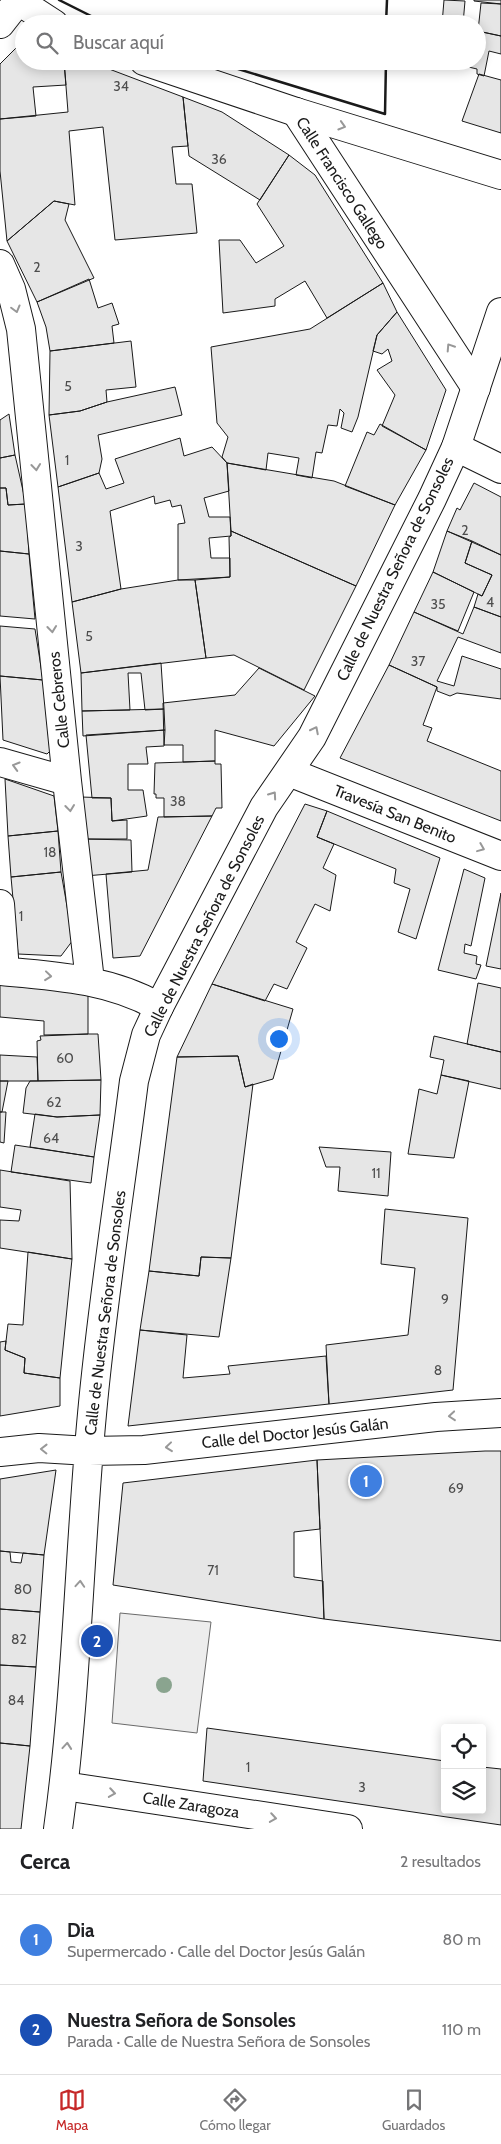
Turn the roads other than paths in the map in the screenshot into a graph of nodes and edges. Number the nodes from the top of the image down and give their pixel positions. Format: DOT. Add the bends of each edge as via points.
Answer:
graph roads {
  1 [pos="12,1"];
  2 [pos="38,15"];
  3 [pos="0,24"];
  4 [pos="171,70"];
  5 [pos="296,112"];
  6 [pos="501,175"];
  7 [pos="0,264"];
  8 [pos="501,312"];
  9 [pos="476,388"];
  10 [pos="456,446"];
  11 [pos="501,469"];
  12 [pos="0,762"];
  13 [pos="289,772"];
  14 [pos="67,781"];
  15 [pos="501,856"];
  16 [pos="0,904"];
  17 [pos="2,971"];
  18 [pos="90,981"];
  19 [pos="159,1007"];
  20 [pos="501,1413"];
  21 [pos="89,1451"];
  22 [pos="0,1452"];
  23 [pos="64,1786"];
  24 [pos="58,1829"];
  25 [pos="348,1829"];
  1 -- 2 [label="street"];
  1 -- 3 [label="street"];
  4 -- 5 [label="street, Calle Francisco Gallego"];
  5 -- 6 [label="street, one-way"];
  9 -- 5 [label="street, Calle Francisco Gallego, one-way"];
  7 -- 14 [label="street, Calle Cebreros, one-way" via="11,289 21,329"];
  8 -- 9 [label="street, Calle de Nuestra Señora de Sonsoles"];
  9 -- 10 [label="street, Calle de Nuestra Señora de Sonsoles"];
  10 -- 11 [label="street"];
  13 -- 10 [label="street, Calle de Nuestra Señora de Sonsoles, one-way" via="316,728"];
  14 -- 12 [label="street, one-way"];
  13 -- 15 [label="street, Travesía San Benito, one-way"];
  19 -- 13 [label="street, Calle de Nuestra Señora de Sonsoles, one-way" via="264,808"];
  14 -- 18 [label="street, Calle Cebreros, one-way"];
  16 -- 17 [label="street"];
  17 -- 18 [label="street, one-way"];
  18 -- 19 [label="street" via="137,994"];
  19 -- 21 [label="street, Calle de Nuestra Señora de Sonsoles" via="146,1035 134,1080"];
  20 -- 21 [label="street, Calle del Doctor Jesús Galán, one-way" via="436,1417 144,1450"];
  21 -- 22 [label="street, Calle del Doctor Jesús Galán, one-way" via="39,1448"];
  23 -- 21 [label="street, Calle de Nuestra Señora de Sonsoles, one-way"];
  23 -- 24 [label="street, Calle de Nuestra Señora de Sonsoles"];
  23 -- 25 [label="street, Calle Zaragoza, one-way"];
}
